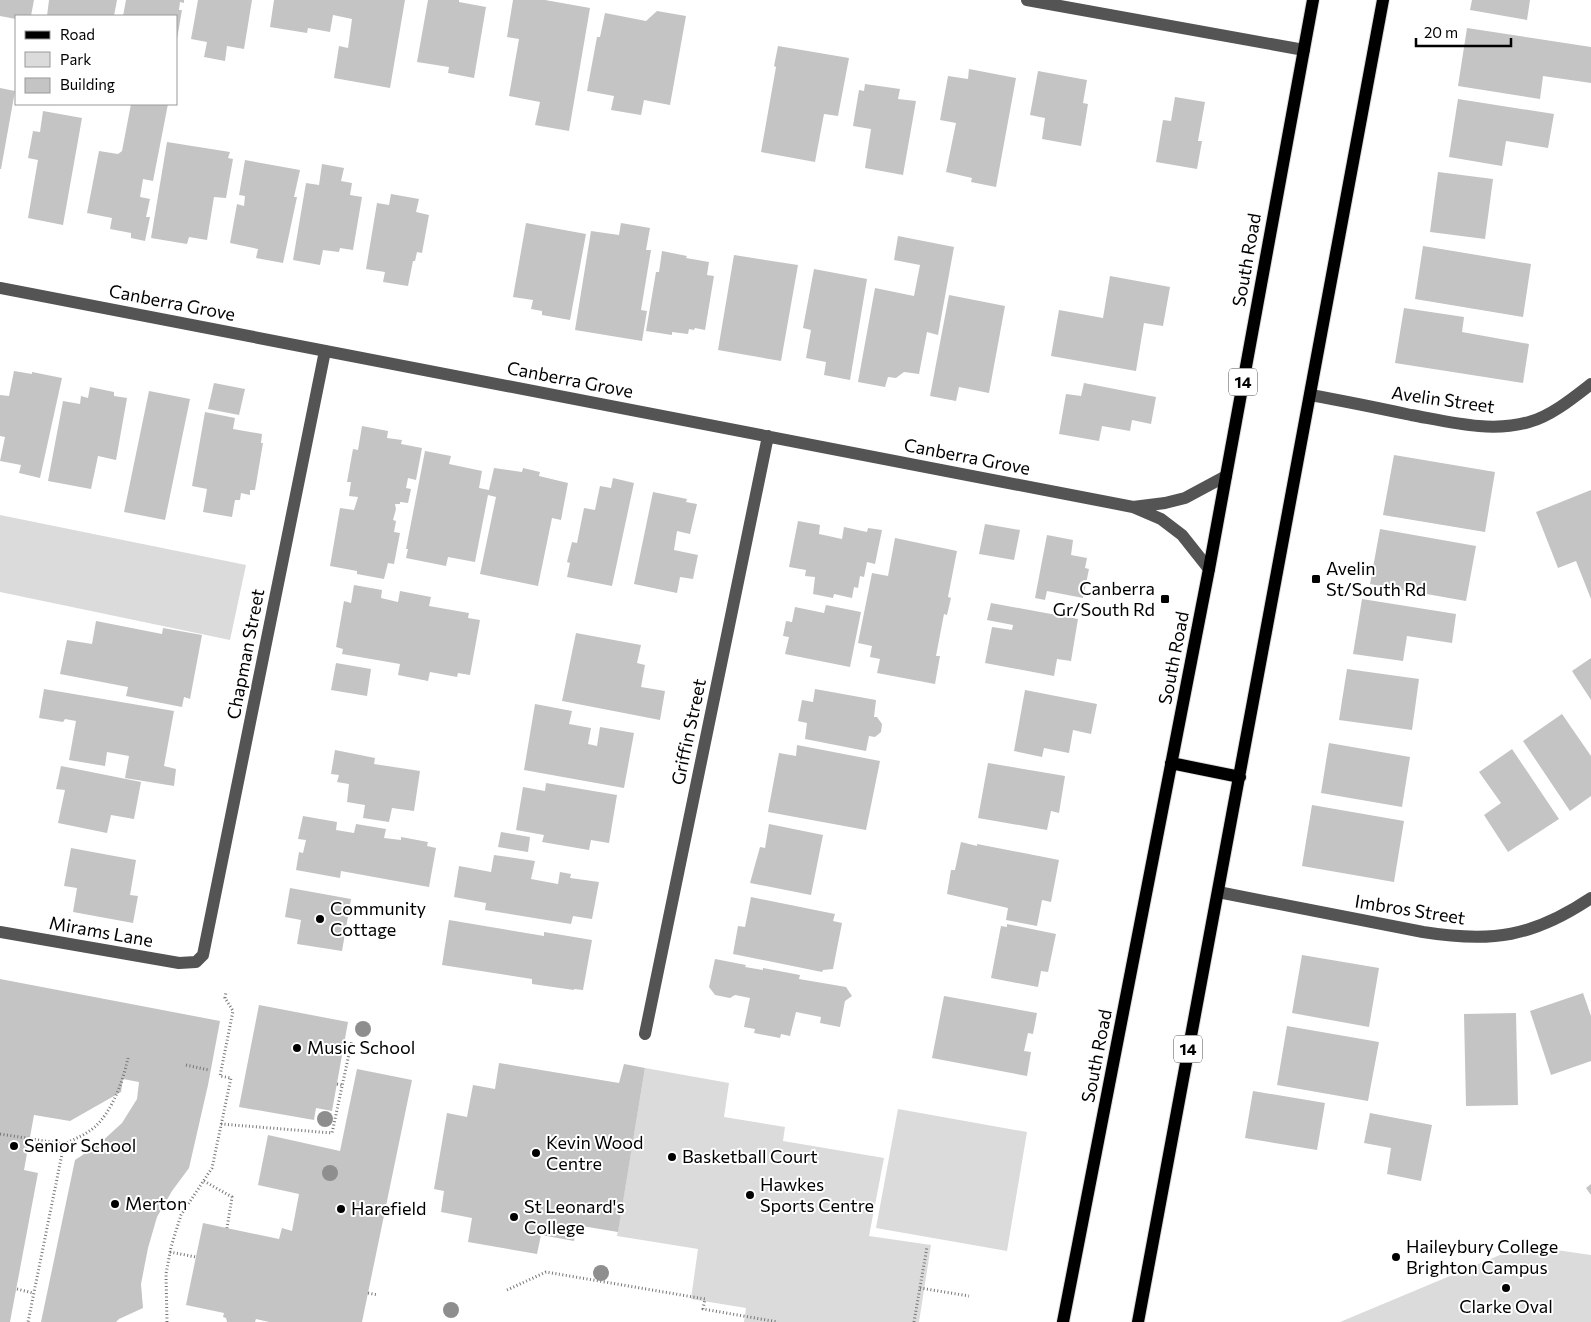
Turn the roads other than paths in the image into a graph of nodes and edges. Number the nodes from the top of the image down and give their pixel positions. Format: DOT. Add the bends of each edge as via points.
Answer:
graph roads {
  1 [pos="1027,0"];
  2 [pos="1313,0"];
  3 [pos="1383,0"];
  4 [pos="1304,50"];
  5 [pos="0,288"];
  6 [pos="325,351"];
  7 [pos="1591,384"];
  8 [pos="1310,395"];
  9 [pos="768,436"];
  10 [pos="1226,476"];
  11 [pos="1133,507"];
  12 [pos="1209,568"];
  13 [pos="1172,763"];
  14 [pos="1240,777"];
  15 [pos="1218,892"];
  16 [pos="1591,898"];
  17 [pos="0,932"];
  18 [pos="196,962"];
  19 [pos="645,1034"];
  20 [pos="1063,1322"];
  21 [pos="1138,1322"];
  1 -- 4 [label="street"];
  2 -- 4 [label="main road, South Road / 14"];
  3 -- 8 [label="main road, 14"];
  4 -- 10 [label="main road, South Road / 14"];
  5 -- 6 [label="street, Canberra Grove"];
  6 -- 9 [label="street, Canberra Grove"];
  6 -- 18 [label="street, Chapman Street" via="205,947"];
  7 -- 8 [label="street, Avelin Street" via="1530,422 1484,427"];
  8 -- 14 [label="main road, 14"];
  9 -- 11 [label="street, Canberra Grove"];
  9 -- 19 [label="street, Griffin Street"];
  10 -- 11 [label="street, Canberra Grove" via="1185,498"];
  10 -- 12 [label="main road, South Road / 14"];
  11 -- 12 [label="street, Canberra Grove" via="1161,519 1182,535"];
  12 -- 13 [label="main road, South Road / 14"];
  13 -- 14 [label="main road"];
  13 -- 20 [label="main road, South Road / 14"];
  14 -- 15 [label="main road, 14"];
  15 -- 16 [label="street, Imbros Street" via="1450,937 1510,936 1555,919"];
  15 -- 21 [label="main road, 14"];
  17 -- 18 [label="street, Mirams Lane" via="179,963"];
}
